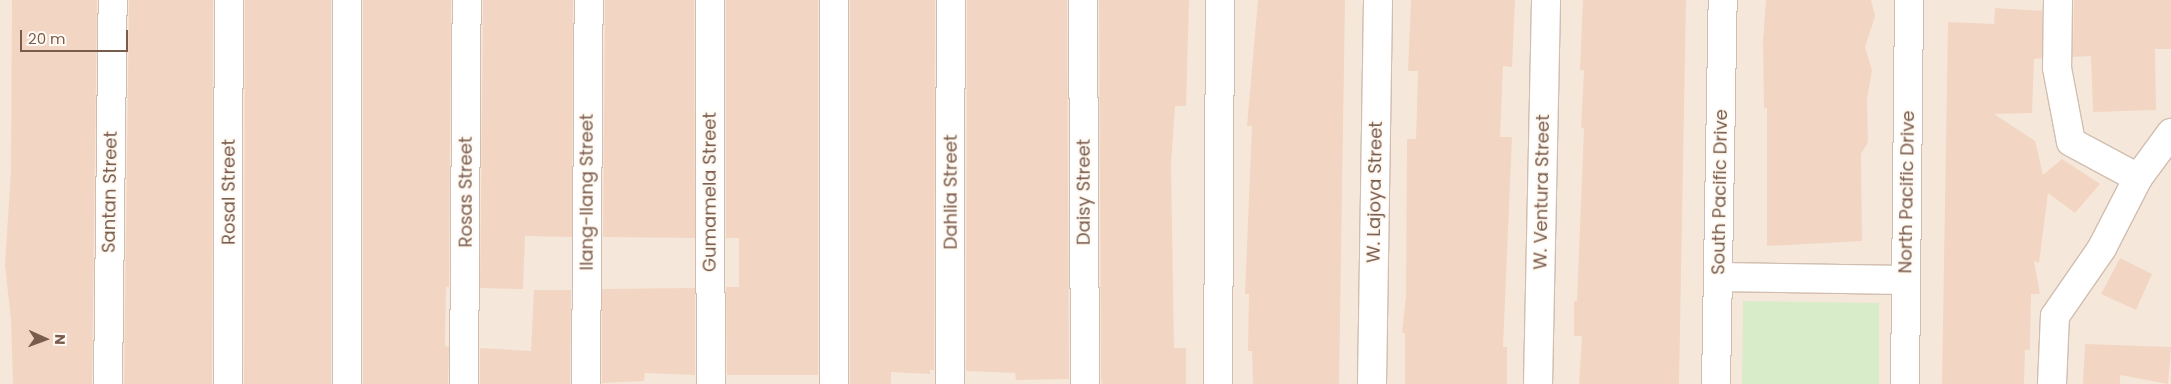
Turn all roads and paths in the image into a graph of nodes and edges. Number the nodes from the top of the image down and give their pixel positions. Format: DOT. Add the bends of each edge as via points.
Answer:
graph roads {
  1 [pos="113,0"];
  2 [pos="229,0"];
  3 [pos="347,0"];
  4 [pos="467,0"];
  5 [pos="588,0"];
  6 [pos="710,0"];
  7 [pos="834,0"];
  8 [pos="951,0"];
  9 [pos="1083,0"];
  10 [pos="1220,0"];
  11 [pos="1378,0"];
  12 [pos="1546,0"];
  13 [pos="1723,0"];
  14 [pos="1909,0"];
  15 [pos="2058,0"];
  16 [pos="2171,133"];
  17 [pos="2138,178"];
  18 [pos="1718,277"];
  19 [pos="1906,280"];
  20 [pos="108,384"];
  21 [pos="228,384"];
  22 [pos="347,384"];
  23 [pos="464,384"];
  24 [pos="586,384"];
  25 [pos="711,384"];
  26 [pos="834,384"];
  27 [pos="950,384"];
  28 [pos="1085,384"];
  29 [pos="1218,384"];
  30 [pos="1372,384"];
  31 [pos="1538,384"];
  32 [pos="1716,384"];
  33 [pos="1905,384"];
  34 [pos="2052,384"];
  1 -- 20 [label="street, Santan Street"];
  2 -- 21 [label="street, Rosal Street"];
  3 -- 22 [label="street"];
  4 -- 23 [label="street, Rosas Street"];
  5 -- 24 [label="street, Ilang-Ilang Street"];
  6 -- 25 [label="street, Gumamela Street"];
  7 -- 26 [label="street"];
  8 -- 27 [label="street, Dahlia Street"];
  9 -- 28 [label="street, Daisy Street"];
  10 -- 29 [label="street"];
  11 -- 30 [label="street, W. Lajoya Street"];
  12 -- 31 [label="street, W. Ventura Street"];
  13 -- 18 [label="street, South Pacific Drive"];
  14 -- 19 [label="street, North Pacific Drive"];
  15 -- 17 [label="street" via="2057,68 2071,142"];
  16 -- 17 [label="street"];
  17 -- 34 [label="street" via="2102,248 2055,316"];
  18 -- 19 [label="street"];
  18 -- 32 [label="street, South Pacific Drive"];
  19 -- 33 [label="street, North Pacific Drive"];
}
